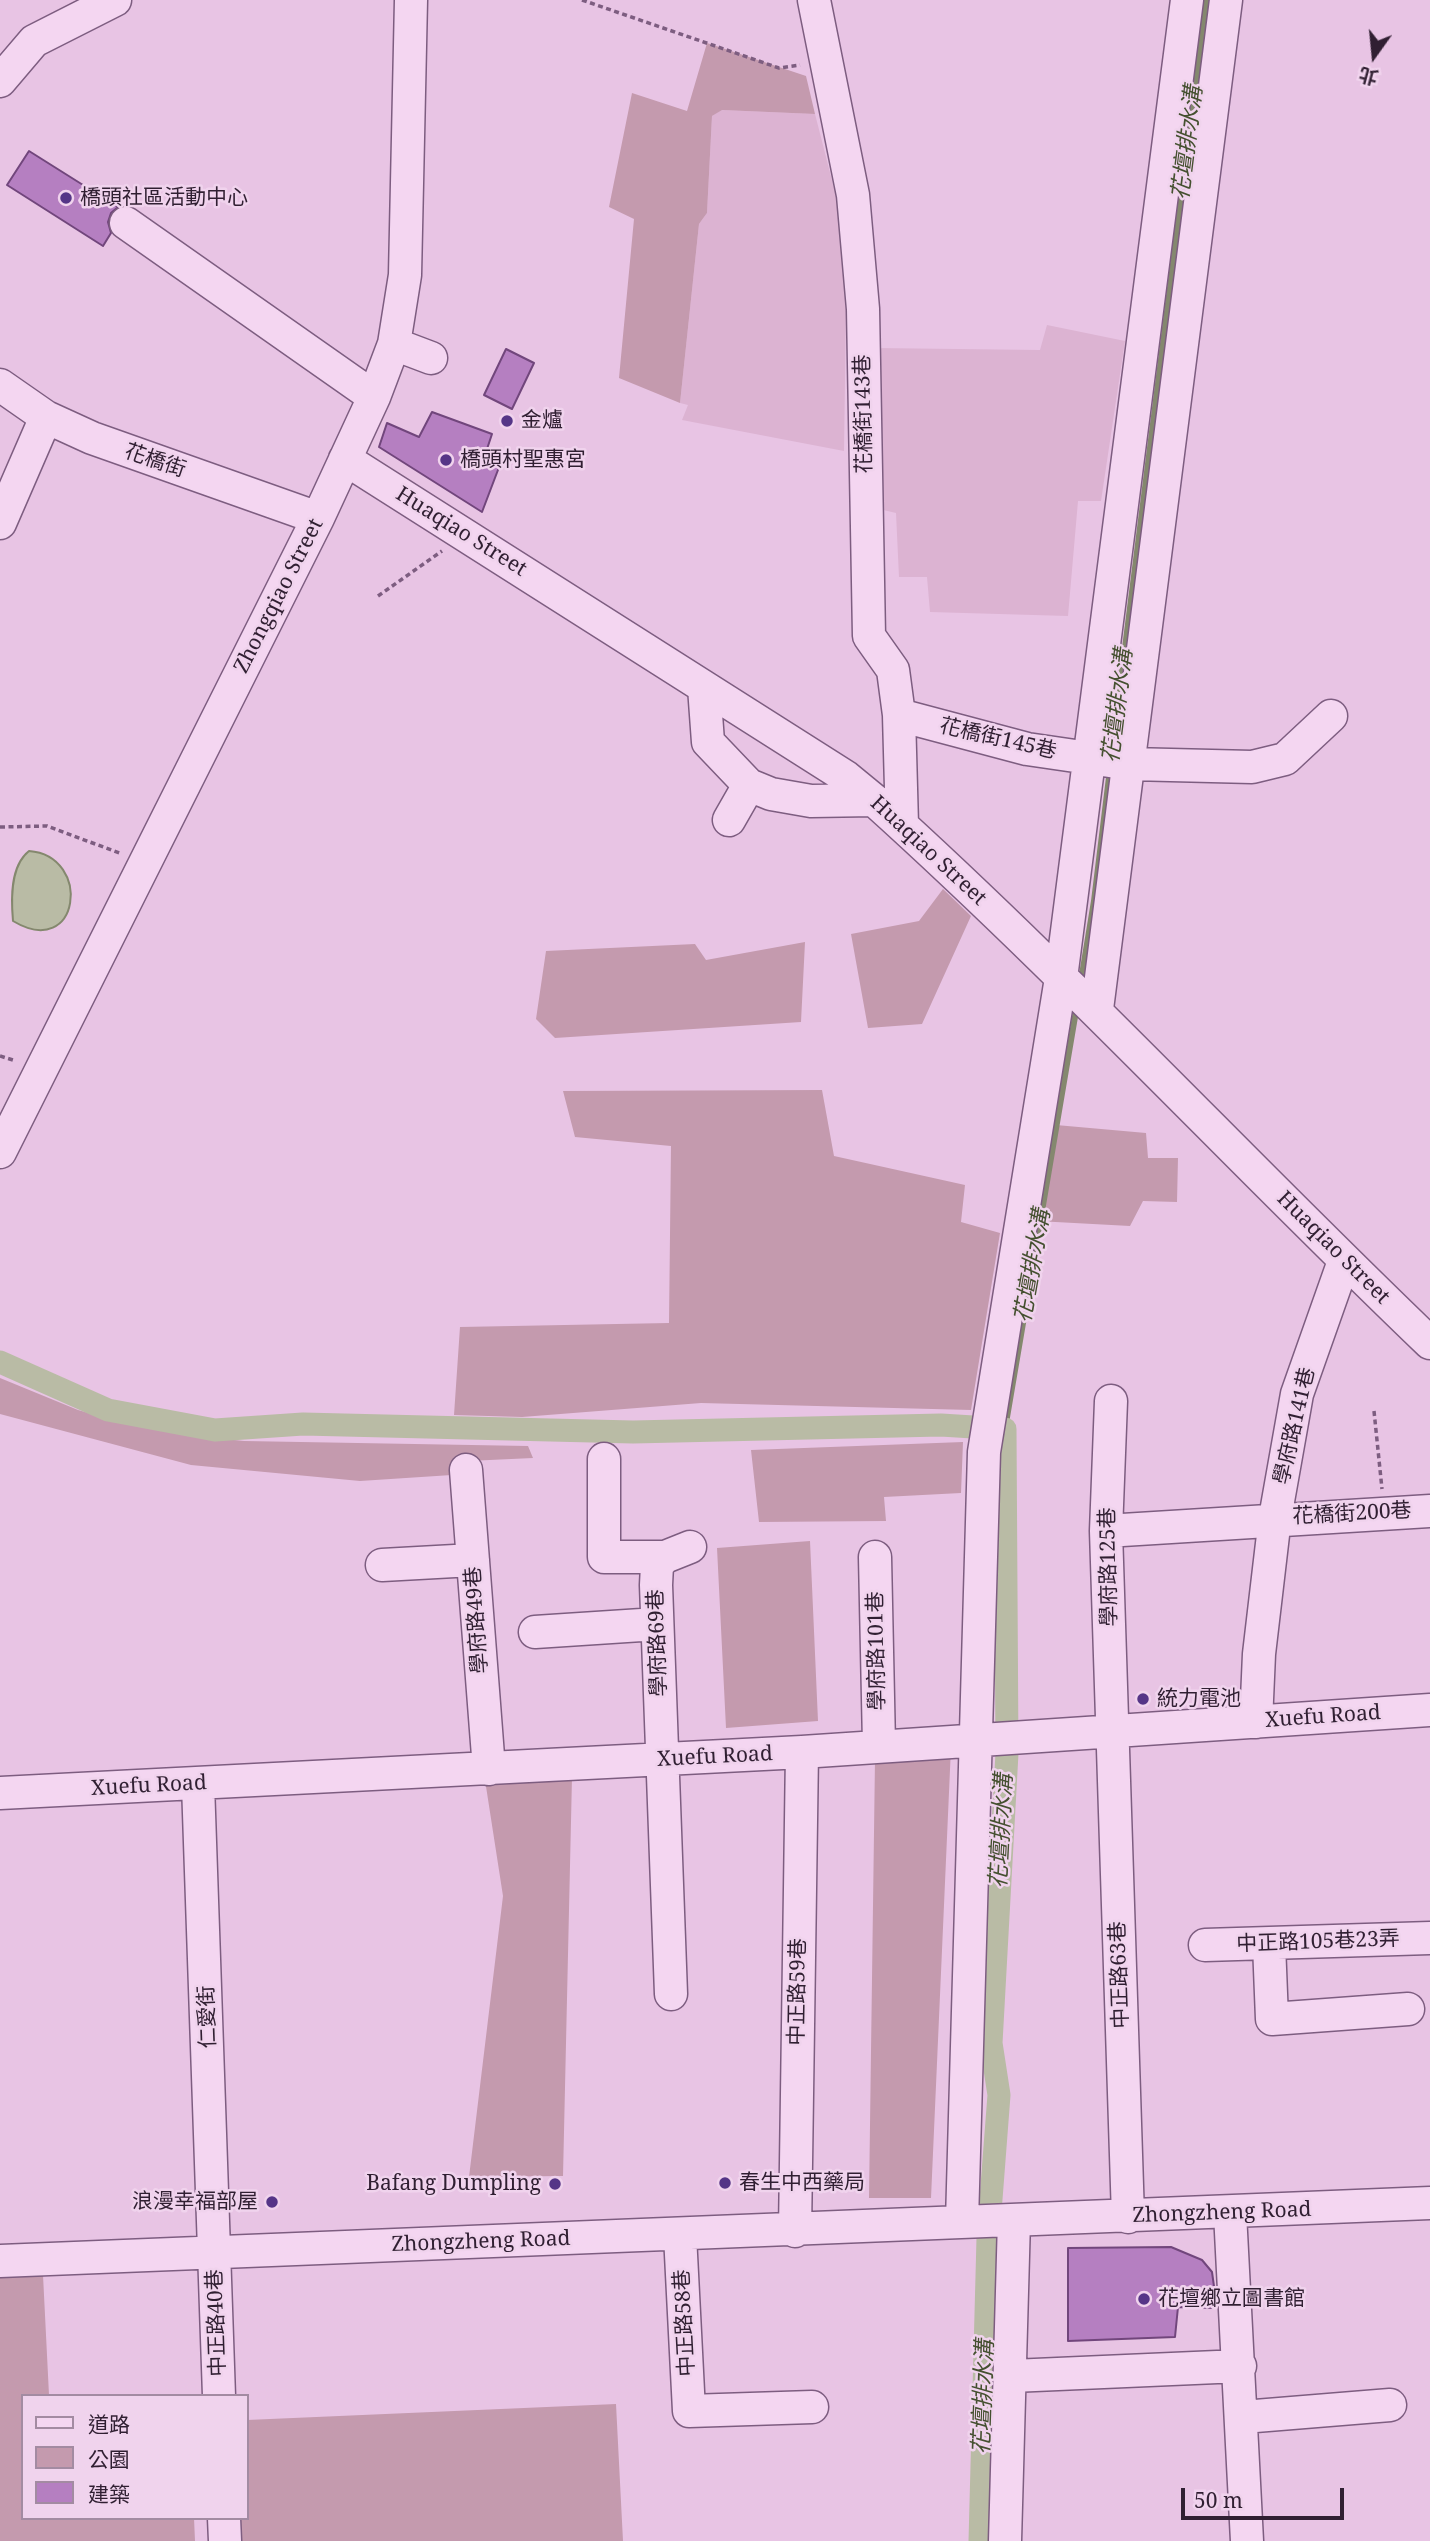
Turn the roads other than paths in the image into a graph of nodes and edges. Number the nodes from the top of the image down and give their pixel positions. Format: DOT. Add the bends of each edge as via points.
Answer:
graph roads {
  1 [pos="115,0"];
  2 [pos="411,0"];
  3 [pos="814,0"];
  4 [pos="1186,12"];
  5 [pos="1224,14"];
  6 [pos="0,81"];
  7 [pos="126,223"];
  8 [pos="394,344"];
  9 [pos="431,358"];
  10 [pos="0,385"];
  11 [pos="374,397"];
  12 [pos="46,417"];
  13 [pos="345,459"];
  14 [pos="318,519"];
  15 [pos="0,523"];
  16 [pos="704,687"];
  17 [pos="899,715"];
  18 [pos="1331,716"];
  19 [pos="1091,758"];
  20 [pos="1130,764"];
  21 [pos="749,785"];
  22 [pos="874,800"];
  23 [pos="729,820"];
  24 [pos="902,825"];
  25 [pos="1061,978"];
  26 [pos="1097,1009"];
  27 [pos="0,1152"];
  28 [pos="1344,1261"];
  29 [pos="1430,1343"];
  30 [pos="1111,1401"];
  31 [pos="604,1459"];
  32 [pos="466,1470"];
  33 [pos="1430,1511"];
  34 [pos="1275,1518"];
  35 [pos="1106,1531"];
  36 [pos="875,1557"];
  37 [pos="473,1560"];
  38 [pos="382,1565"];
  39 [pos="657,1624"];
  40 [pos="535,1632"];
  41 [pos="1430,1710"];
  42 [pos="1255,1722"];
  43 [pos="1112,1732"];
  44 [pos="996,1739"];
  45 [pos="879,1745"];
  46 [pos="802,1752"];
  47 [pos="661,1760"];
  48 [pos="489,1769"];
  49 [pos="198,1784"];
  50 [pos="0,1793"];
  51 [pos="1430,1938"];
  52 [pos="1269,1944"];
  53 [pos="1205,1945"];
  54 [pos="671,1994"];
  55 [pos="1408,2009"];
  56 [pos="1430,2203"];
  57 [pos="1230,2213"];
  58 [pos="1128,2217"];
  59 [pos="1014,2220"];
  60 [pos="962,2221"];
  61 [pos="795,2231"];
  62 [pos="680,2235"];
  63 [pos="214,2251"];
  64 [pos="0,2261"];
  65 [pos="1240,2366"];
  66 [pos="1012,2376"];
  67 [pos="219,2394"];
  68 [pos="1390,2405"];
  69 [pos="812,2407"];
  70 [pos="1243,2417"];
  71 [pos="224,2520"];
  72 [pos="225,2541"];
  73 [pos="1005,2541"];
  74 [pos="1247,2541"];
  1 -- 6 [label="street" via="34,41"];
  2 -- 8 [label="street, Zhongqiao Street" via="405,275"];
  3 -- 17 [label="street, 花橋街143巷" via="853,195 863,309 869,636 893,670"];
  4 -- 5 [label="street"];
  4 -- 19 [label="street"];
  5 -- 20 [label="street"];
  7 -- 11 [label="street"];
  8 -- 9 [label="street"];
  8 -- 11 [label="street, Zhongqiao Street"];
  10 -- 12 [label="street, 花橋街"];
  11 -- 13 [label="street, Zhongqiao Street"];
  12 -- 14 [label="street, 花橋街" via="92,438"];
  12 -- 15 [label="street"];
  13 -- 14 [label="street, Zhongqiao Street"];
  13 -- 16 [label="street, Huaqiao Street"];
  14 -- 27 [label="street, Zhongqiao Street"];
  16 -- 21 [label="street" via="708,742"];
  16 -- 22 [label="street, Huaqiao Street" via="846,777"];
  17 -- 19 [label="street, 花橋街145巷" via="1027,750"];
  17 -- 24 [label="street, 花橋街143巷"];
  18 -- 20 [label="street, 花橋街145巷" via="1285,759 1252,768"];
  19 -- 20 [label="street, 花橋街145巷"];
  19 -- 25 [label="street"];
  20 -- 26 [label="street"];
  21 -- 22 [label="street" via="811,802"];
  21 -- 23 [label="street"];
  22 -- 24 [label="street, Huaqiao Street"];
  24 -- 25 [label="street, Huaqiao Street"];
  25 -- 26 [label="street, Huaqiao Street"];
  25 -- 44 [label="street" via="985,1452"];
  26 -- 28 [label="street, Huaqiao Street"];
  28 -- 29 [label="street, Huaqiao Street"];
  28 -- 34 [label="street, 學府路141巷" via="1297,1394"];
  30 -- 35 [label="street, 學府路125巷"];
  31 -- 39 [label="street, 學府路69巷" via="604,1557 678,1552 657,1564"];
  32 -- 37 [label="street, 學府路49巷"];
  33 -- 34 [label="street, 花橋街200巷"];
  34 -- 35 [label="street, 花橋街200巷"];
  34 -- 42 [label="street, 學府路141巷"];
  35 -- 43 [label="street, 學府路125巷"];
  36 -- 45 [label="street, 學府路101巷"];
  37 -- 38 [label="street"];
  37 -- 48 [label="street, 學府路49巷"];
  39 -- 40 [label="street"];
  39 -- 47 [label="street, 學府路69巷"];
  41 -- 42 [label="street, Xuefu Road"];
  42 -- 43 [label="street, Xuefu Road"];
  43 -- 44 [label="street, Xuefu Road"];
  43 -- 58 [label="street, 中正路63巷"];
  44 -- 45 [label="street, Xuefu Road"];
  44 -- 60 [label="street"];
  45 -- 46 [label="street, Xuefu Road"];
  46 -- 47 [label="street, Xuefu Road"];
  46 -- 61 [label="street, 中正路59巷"];
  47 -- 48 [label="street, Xuefu Road"];
  47 -- 54 [label="street, 學府路69巷"];
  48 -- 49 [label="street, Xuefu Road"];
  49 -- 50 [label="street, Xuefu Road"];
  49 -- 63 [label="street, 仁愛街"];
  51 -- 52 [label="street, 中正路105巷23弄"];
  52 -- 53 [label="street, 中正路105巷23弄"];
  52 -- 55 [label="street" via="1272,2019"];
  56 -- 57 [label="street, Zhongzheng Road"];
  57 -- 58 [label="street, Zhongzheng Road"];
  57 -- 65 [label="street"];
  58 -- 59 [label="street, Zhongzheng Road"];
  59 -- 60 [label="street, Zhongzheng Road"];
  59 -- 66 [label="street"];
  60 -- 61 [label="street, Zhongzheng Road"];
  61 -- 62 [label="street, Zhongzheng Road"];
  62 -- 63 [label="street, Zhongzheng Road"];
  62 -- 69 [label="street, 中正路58巷" via="689,2411"];
  63 -- 64 [label="street, Zhongzheng Road"];
  63 -- 67 [label="street, 中正路40巷"];
  65 -- 66 [label="street"];
  65 -- 70 [label="street"];
  66 -- 73 [label="street"];
  68 -- 70 [label="street"];
  70 -- 74 [label="street"];
  71 -- 72 [label="street"];
}
